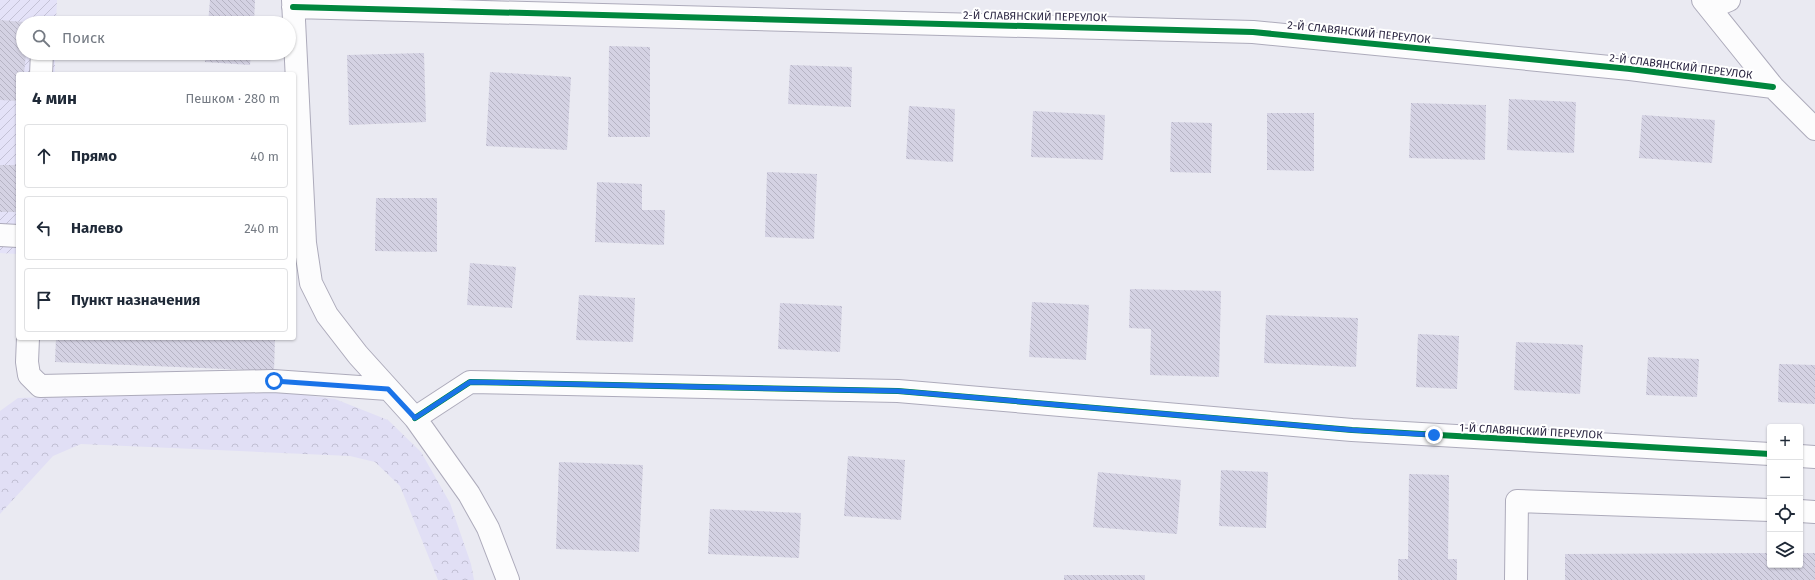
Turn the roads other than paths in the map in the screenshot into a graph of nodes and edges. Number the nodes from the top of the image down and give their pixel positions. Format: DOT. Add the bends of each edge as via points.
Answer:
graph roads {
  1 [pos="293,3"];
  2 [pos="1714,3"];
  3 [pos="294,16"];
  4 [pos="42,60"];
  5 [pos="296,60"];
  6 [pos="41,72"];
  7 [pos="1773,87"];
  8 [pos="1815,129"];
  9 [pos="0,235"];
  10 [pos="16,236"];
  11 [pos="28,340"];
  12 [pos="388,389"];
  13 [pos="415,418"];
  14 [pos="1767,454"];
  15 [pos="1803,456"];
  16 [pos="1815,457"];
  17 [pos="1767,510"];
  18 [pos="1803,511"];
  19 [pos="1815,512"];
  20 [pos="508,580"];
  21 [pos="1516,580"];
  1 -- 3 [label="street"];
  1 -- 7 [label="street, 2-Й СЛАВЯНСКИЙ ПЕРЕУЛОК" via="1253,32 1630,69"];
  2 -- 7 [label="street"];
  4 -- 6 [label="street"];
  5 -- 12 [label="street" via="305,243 311,283 326,315"];
  7 -- 8 [label="street"];
  9 -- 10 [label="street"];
  11 -- 12 [label="street" via="29,375 40,386 274,381"];
  12 -- 13 [label="street"];
  13 -- 14 [label="street, 1-Й СЛАВЯНСКИЙ ПЕРЕУЛОК" via="470,382 898,391 1352,430"];
  13 -- 20 [label="street" via="469,494 488,528"];
  15 -- 16 [label="street"];
  17 -- 21 [label="street" via="1517,502"];
  18 -- 19 [label="street"];
}
